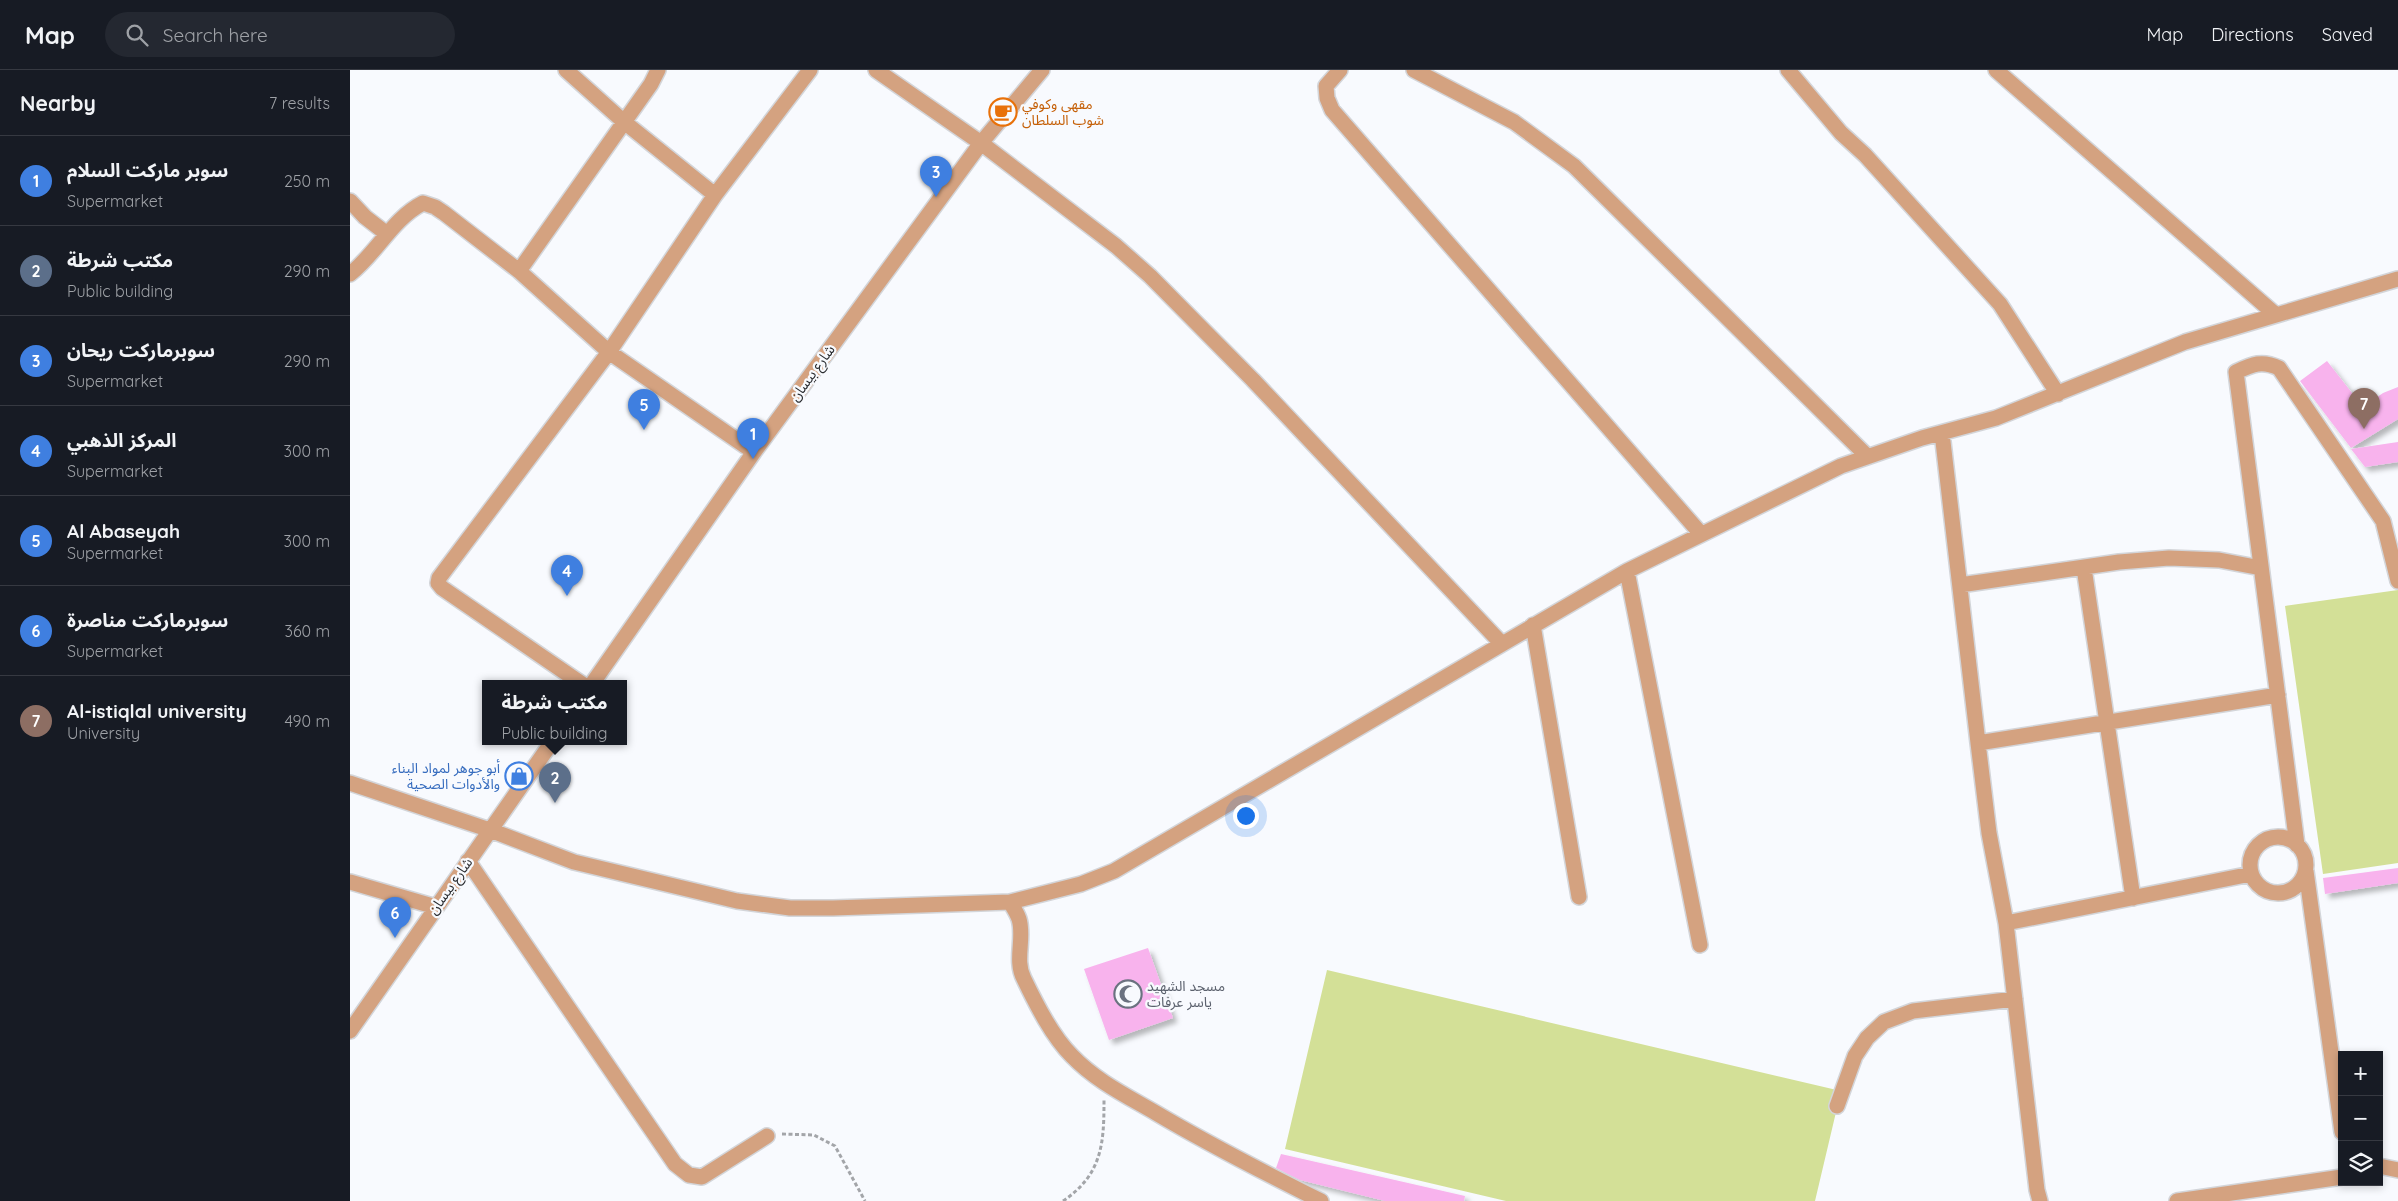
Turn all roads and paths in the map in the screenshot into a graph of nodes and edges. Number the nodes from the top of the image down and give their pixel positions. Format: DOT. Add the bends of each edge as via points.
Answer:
graph roads {
  1 [pos="566,70"];
  2 [pos="658,70"];
  3 [pos="810,70"];
  4 [pos="876,70"];
  5 [pos="1042,70"];
  6 [pos="1340,70"];
  7 [pos="1414,70"];
  8 [pos="1788,70"];
  9 [pos="1996,70"];
  10 [pos="623,121"];
  11 [pos="981,143"];
  12 [pos="715,195"];
  13 [pos="350,200"];
  14 [pos="387,234"];
  15 [pos="519,271"];
  16 [pos="350,274"];
  17 [pos="2398,279"];
  18 [pos="2276,315"];
  19 [pos="609,352"];
  20 [pos="2058,394"];
  21 [pos="1942,433"];
  22 [pos="754,452"];
  23 [pos="1868,456"];
  24 [pos="1701,534"];
  25 [pos="2084,568"];
  26 [pos="2262,568"];
  27 [pos="1627,571"];
  28 [pos="2398,581"];
  29 [pos="1960,585"];
  30 [pos="1534,625"];
  31 [pos="1502,644"];
  32 [pos="576,680"];
  33 [pos="595,680"];
  34 [pos="2278,695"];
  35 [pos="2107,723"];
  36 [pos="1978,743"];
  37 [pos="550,745"];
  38 [pos="350,783"];
  39 [pos="490,830"];
  40 [pos="2298,845"];
  41 [pos="468,861"];
  42 [pos="2306,871"];
  43 [pos="2251,874"];
  44 [pos="350,882"];
  45 [pos="1579,897"];
  46 [pos="2133,898"];
  47 [pos="1010,902"];
  48 [pos="436,907"];
  49 [pos="2006,923"];
  50 [pos="1700,945"];
  51 [pos="2015,998"];
  52 [pos="352,1025"];
  53 [pos="1105,1083"];
  54 [pos="2338,1103"];
  55 [pos="1837,1106"];
  56 [pos="767,1136"];
  57 [pos="2338,1178"];
  58 [pos="865,1201"];
  59 [pos="1063,1201"];
  60 [pos="1321,1201"];
  61 [pos="2040,1201"];
  62 [pos="2177,1201"];
  1 -- 10 [label="street"];
  2 -- 10 [label="street"];
  3 -- 12 [label="street"];
  4 -- 11 [label="street"];
  5 -- 11 [label="street, شارع بيسان"];
  6 -- 24 [label="street" via="1326,86 1326,98 1332,110"];
  7 -- 23 [label="street" via="1514,122 1574,166"];
  8 -- 20 [label="street" via="1841,133 2000,304"];
  9 -- 18 [label="street"];
  10 -- 12 [label="street"];
  10 -- 15 [label="street"];
  11 -- 22 [label="street, شارع بيسان"];
  11 -- 31 [label="street" via="1116,246 1150,276"];
  12 -- 19 [label="street"];
  13 -- 14 [label="street"];
  14 -- 15 [label="street" via="415,207 423,203 434,206"];
  14 -- 16 [label="street" via="361,266"];
  15 -- 19 [label="street"];
  17 -- 18 [label="street"];
  18 -- 20 [label="street" via="2185,342"];
  19 -- 22 [label="street"];
  19 -- 32 [label="street" via="438,583"];
  20 -- 21 [label="street" via="1996,418"];
  21 -- 23 [label="street"];
  21 -- 29 [label="street"];
  22 -- 33 [label="street, شارع بيسان"];
  23 -- 24 [label="street"];
  24 -- 27 [label="street"];
  25 -- 26 [label="street" via="2119,562 2190,558"];
  25 -- 29 [label="street"];
  25 -- 35 [label="street"];
  26 -- 28 [label="street" via="2236,372 2251,365 2268,363 2280,368 2383,521"];
  26 -- 34 [label="street"];
  27 -- 30 [label="street"];
  27 -- 50 [label="street"];
  29 -- 36 [label="street"];
  30 -- 31 [label="street"];
  30 -- 45 [label="street"];
  31 -- 47 [label="street" via="1114,871 1081,884"];
  34 -- 35 [label="street"];
  34 -- 40 [label="street"];
  35 -- 36 [label="street"];
  35 -- 46 [label="street"];
  36 -- 49 [label="street" via="1989,833"];
  37 -- 39 [label="street, شارع بيسان"];
  38 -- 39 [label="street"];
  39 -- 41 [label="street, شارع بيسان"];
  39 -- 47 [label="street" via="574,862 760,905 833,908"];
  40 -- 42 [label="street" via="2303,852"];
  40 -- 43 [label="street" via="2281,837 2263,842 2251,855"];
  41 -- 48 [label="street, شارع بيسان"];
  41 -- 56 [label="street" via="675,1164 689,1175 702,1177"];
  42 -- 43 [label="street" via="2296,887 2278,894 2261,888"];
  42 -- 54 [label="street"];
  43 -- 46 [label="street"];
  44 -- 48 [label="street"];
  46 -- 49 [label="street"];
  47 -- 53 [label="street" via="1019,918 1019,959 1023,977 1070,1055"];
  48 -- 52 [label="street, شارع بيسان"];
  49 -- 51 [label="street"];
  51 -- 55 [label="street" via="1913,1011 1884,1022 1867,1038 1855,1056"];
  51 -- 61 [label="street"];
  53 -- 59 [label="path" via="1104,1137 1098,1161 1080,1188"];
  53 -- 60 [label="street" via="1233,1158"];
  56 -- 58 [label="path" via="787,1133 814,1135 835,1146"];
  57 -- 62 [label="street"];
}
